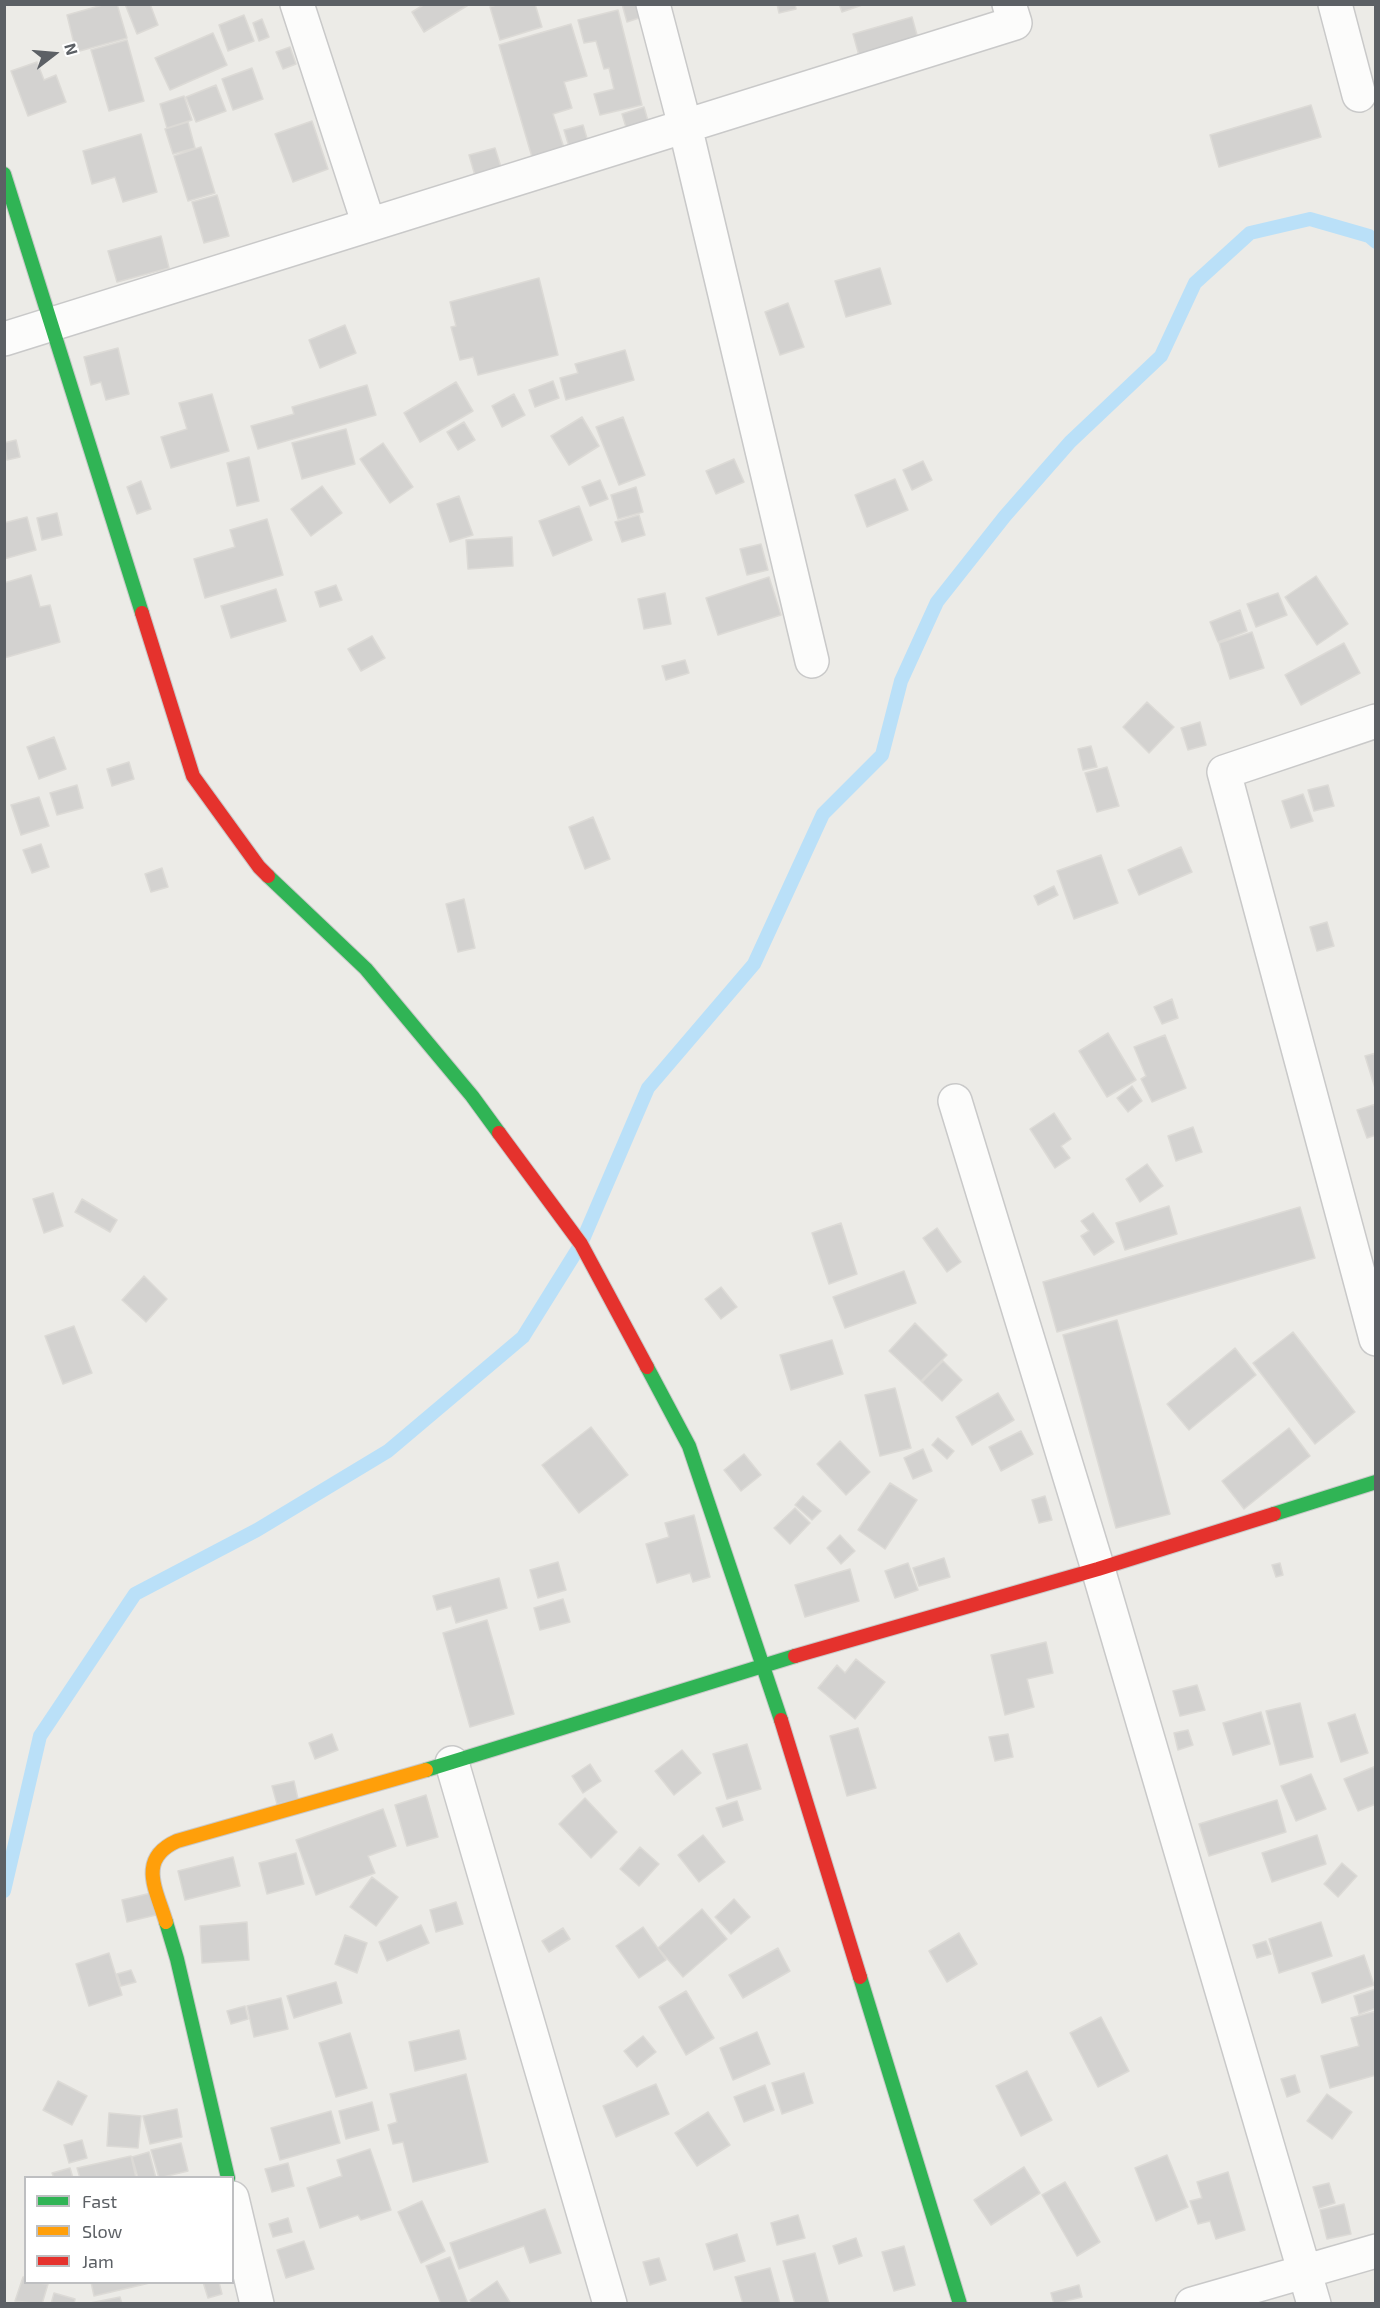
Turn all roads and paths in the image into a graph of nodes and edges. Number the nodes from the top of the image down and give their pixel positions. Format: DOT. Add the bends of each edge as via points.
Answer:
graph roads {
  1 [pos="297,4"];
  2 [pos="653,4"];
  3 [pos="1010,4"];
  4 [pos="1335,4"];
  5 [pos="1359,95"];
  6 [pos="685,126"];
  7 [pos="4,174"];
  8 [pos="369,225"];
  9 [pos="50,324"];
  10 [pos="4,339"];
  11 [pos="812,661"];
  12 [pos="1376,721"];
  13 [pos="955,1101"];
  14 [pos="1376,1339"];
  15 [pos="1376,1482"];
  16 [pos="1098,1569"];
  17 [pos="764,1665"];
  18 [pos="452,1763"];
  19 [pos="228,2176"];
  20 [pos="234,2206"];
  21 [pos="1376,2251"];
  22 [pos="1305,2271"];
  23 [pos="257,2304"];
  24 [pos="610,2304"];
  25 [pos="960,2304"];
  26 [pos="1192,2304"];
  27 [pos="1314,2304"];
  1 -- 8 [label="street"];
  2 -- 6 [label="street"];
  3 -- 6 [label="street" via="1014,22"];
  4 -- 5 [label="street"];
  6 -- 8 [label="street"];
  6 -- 11 [label="street"];
  7 -- 9 [label="street"];
  8 -- 9 [label="street"];
  9 -- 10 [label="street"];
  9 -- 17 [label="street" via="193,776 259,867 366,969 464,1087 581,1244 689,1446"];
  12 -- 14 [label="street" via="1224,772"];
  13 -- 16 [label="street"];
  15 -- 16 [label="street"];
  16 -- 17 [label="street"];
  16 -- 22 [label="street"];
  17 -- 18 [label="street"];
  17 -- 25 [label="street"];
  18 -- 19 [label="street" via="177,1841 161,1847 153,1859 151,1871 177,1959"];
  18 -- 24 [label="street"];
  20 -- 23 [label="street"];
  21 -- 22 [label="street"];
  22 -- 26 [label="street"];
  22 -- 27 [label="street"];
}
